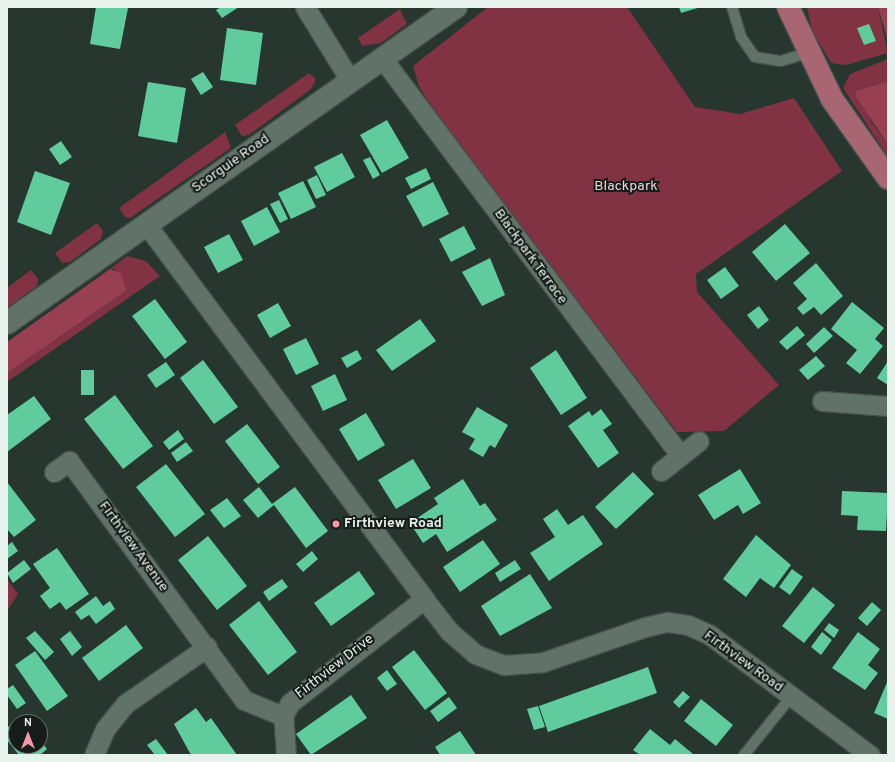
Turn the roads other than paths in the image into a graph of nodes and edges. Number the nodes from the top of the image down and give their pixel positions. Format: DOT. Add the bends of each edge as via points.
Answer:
graph roads {
  1 [pos="305,7"];
  2 [pos="456,7"];
  3 [pos="732,7"];
  4 [pos="788,7"];
  5 [pos="807,53"];
  6 [pos="382,58"];
  7 [pos="350,80"];
  8 [pos="888,178"];
  9 [pos="146,224"];
  10 [pos="7,323"];
  11 [pos="822,401"];
  12 [pos="888,406"];
  13 [pos="699,441"];
  14 [pos="680,455"];
  15 [pos="661,471"];
  16 [pos="54,472"];
  17 [pos="424,599"];
  18 [pos="207,647"];
  19 [pos="791,697"];
  20 [pos="283,716"];
  21 [pos="94,755"];
  22 [pos="286,755"];
  23 [pos="744,755"];
  24 [pos="870,755"];
  1 -- 7 [label="street"];
  2 -- 6 [label="street, Scorguie Road"];
  3 -- 5 [label="lane" via="741,37 755,57 781,61"];
  4 -- 5 [label="main road"];
  5 -- 8 [label="main road" via="832,99"];
  6 -- 7 [label="street, Scorguie Road"];
  6 -- 14 [label="street, Blackpark Terrace"];
  7 -- 9 [label="street, Scorguie Road"];
  9 -- 10 [label="street, Scorguie Road"];
  9 -- 17 [label="street, Firthview Road"];
  11 -- 12 [label="street"];
  13 -- 14 [label="street"];
  14 -- 15 [label="street"];
  16 -- 18 [label="street, Firthview Avenue" via="69,461"];
  17 -- 19 [label="street, Firthview Road" via="450,632 475,654 504,665 543,662 667,622 688,625 710,635"];
  17 -- 20 [label="street, Firthview Drive" via="300,693"];
  18 -- 20 [label="street, Firthview Avenue" via="244,700"];
  18 -- 21 [label="street" via="125,704 105,729"];
  19 -- 23 [label="lane"];
  19 -- 24 [label="street, Firthview Road"];
  20 -- 22 [label="street"];
}
